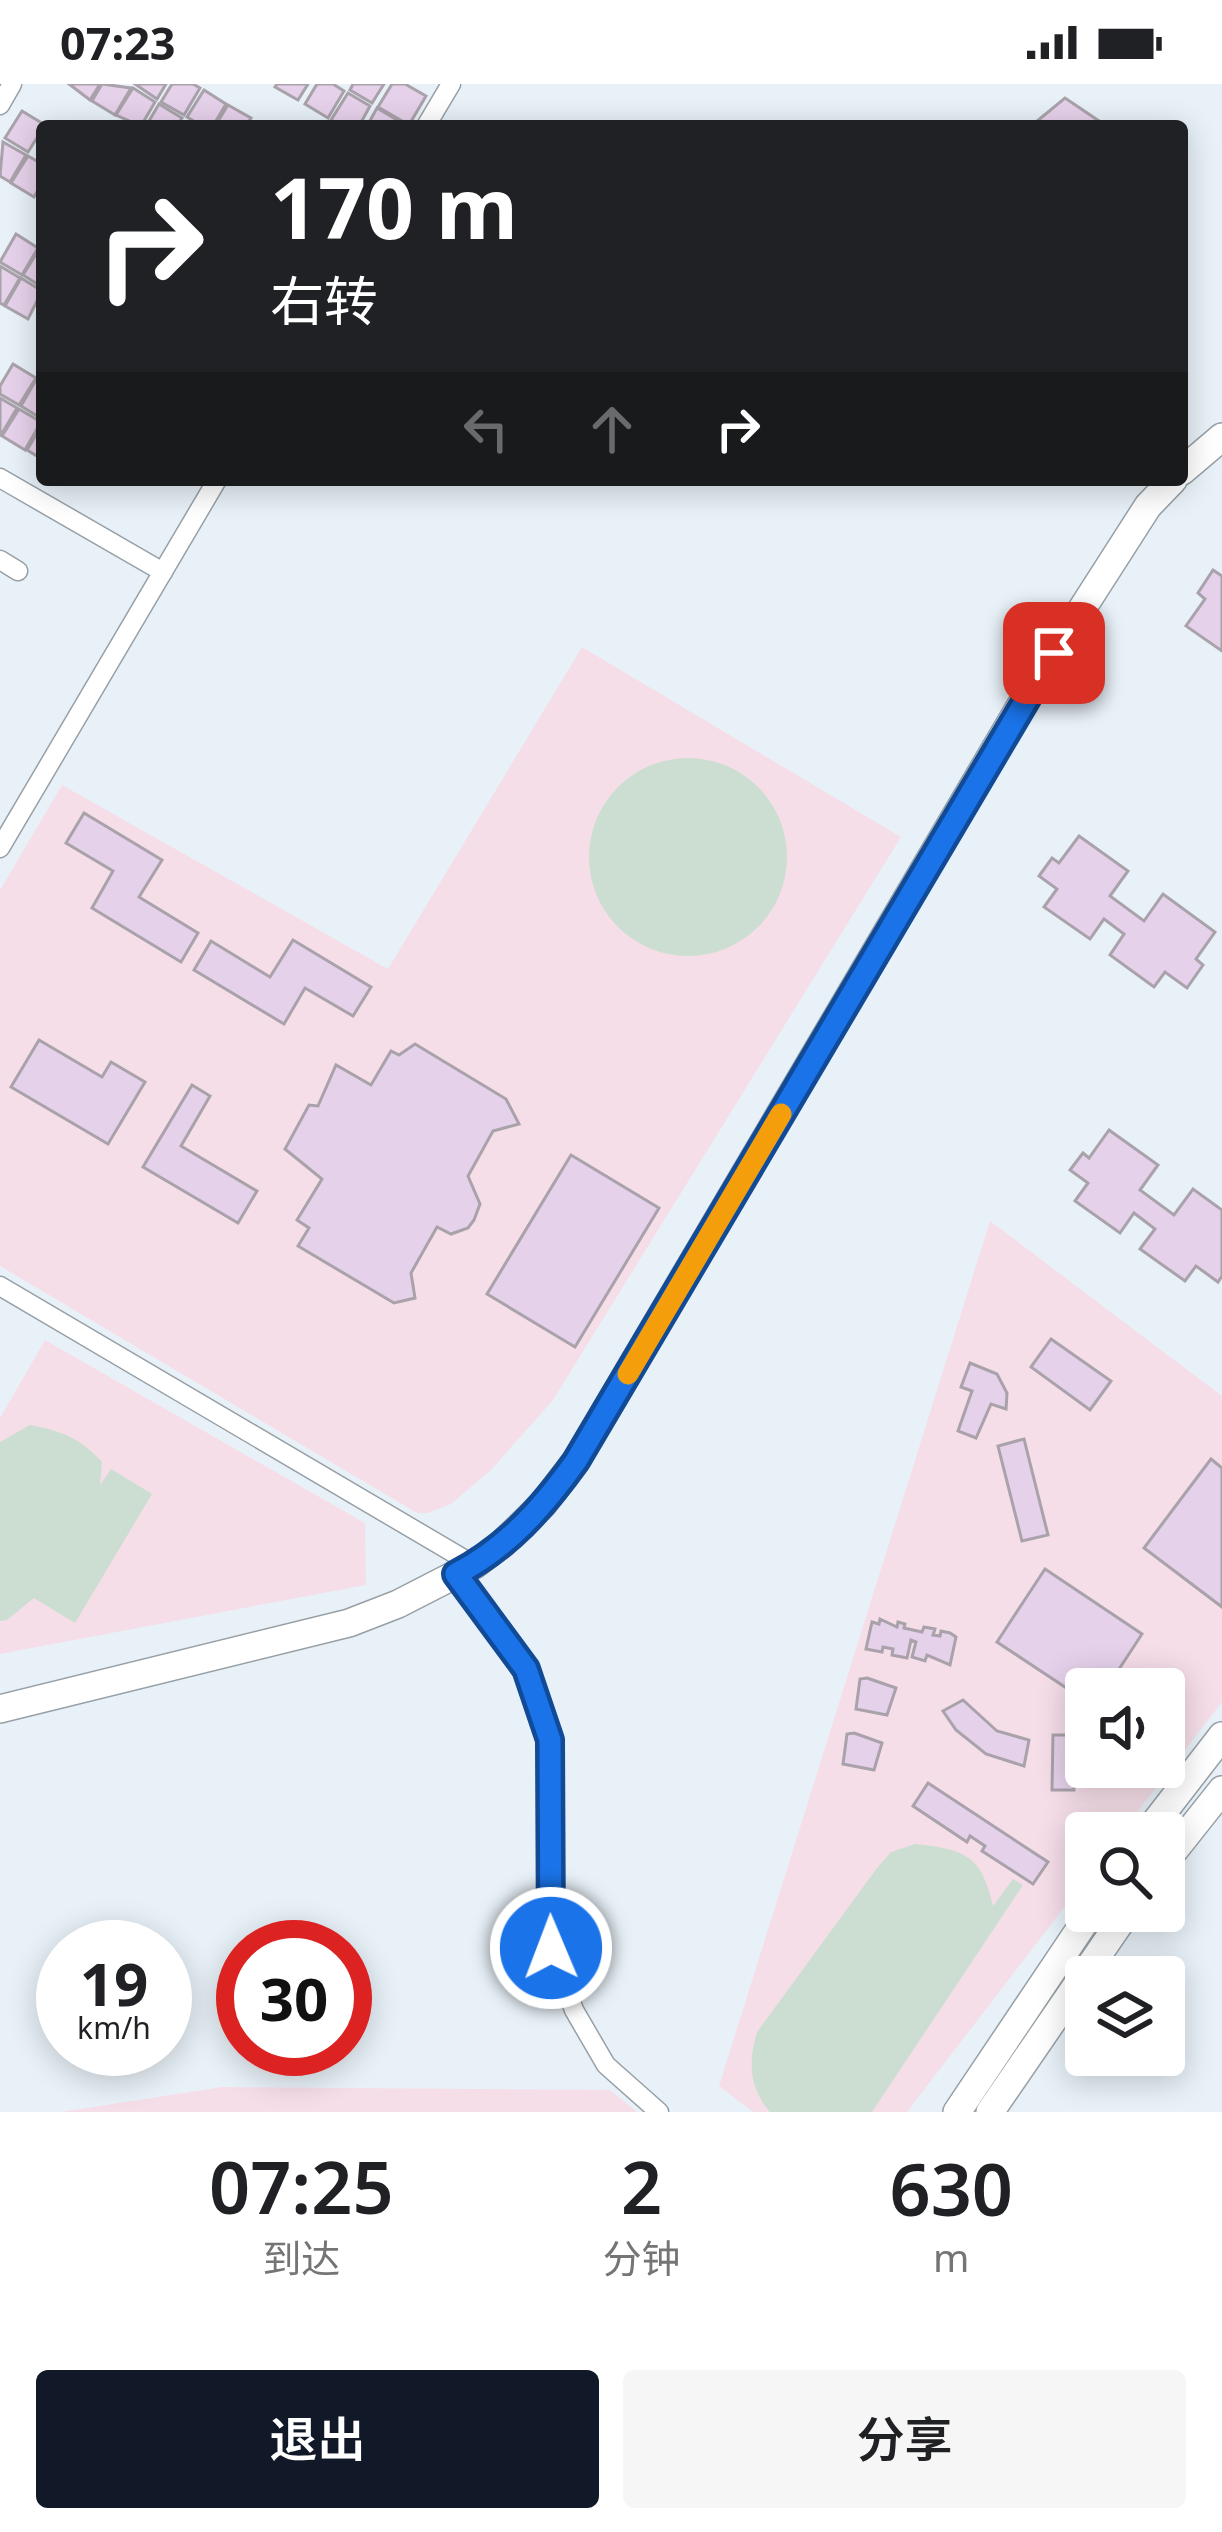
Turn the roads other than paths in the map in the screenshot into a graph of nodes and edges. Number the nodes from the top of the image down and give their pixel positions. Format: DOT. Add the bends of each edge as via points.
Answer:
graph roads {
  1 [pos="12,84"];
  2 [pos="450,85"];
  3 [pos="0,104"];
  4 [pos="430,120"];
  5 [pos="1222,437"];
  6 [pos="1188,466"];
  7 [pos="0,478"];
  8 [pos="213,486"];
  9 [pos="1167,486"];
  10 [pos="0,560"];
  11 [pos="18,571"];
  12 [pos="163,572"];
  13 [pos="0,848"];
  14 [pos="0,1286"];
  15 [pos="465,1570"];
  16 [pos="0,1709"];
  17 [pos="1222,1736"];
  18 [pos="1222,1790"];
  19 [pos="1163,1812"];
  20 [pos="1185,1837"];
  21 [pos="1078,1932"];
  22 [pos="1114,1932"];
  23 [pos="659,2112"];
  24 [pos="957,2112"];
  25 [pos="990,2112"];
  1 -- 3 [label="street"];
  2 -- 4 [label="street"];
  5 -- 6 [label="street"];
  7 -- 12 [label="street"];
  8 -- 12 [label="street"];
  9 -- 15 [label="street" via="1030,690 576,1461 526,1523"];
  10 -- 11 [label="street"];
  12 -- 13 [label="street"];
  14 -- 15 [label="street"];
  15 -- 16 [label="street" via="349,1624"];
  15 -- 23 [label="street" via="526,1669 550,1740 551,1948 606,2065"];
  17 -- 19 [label="street"];
  18 -- 20 [label="street"];
  21 -- 24 [label="street"];
  22 -- 25 [label="street"];
}
